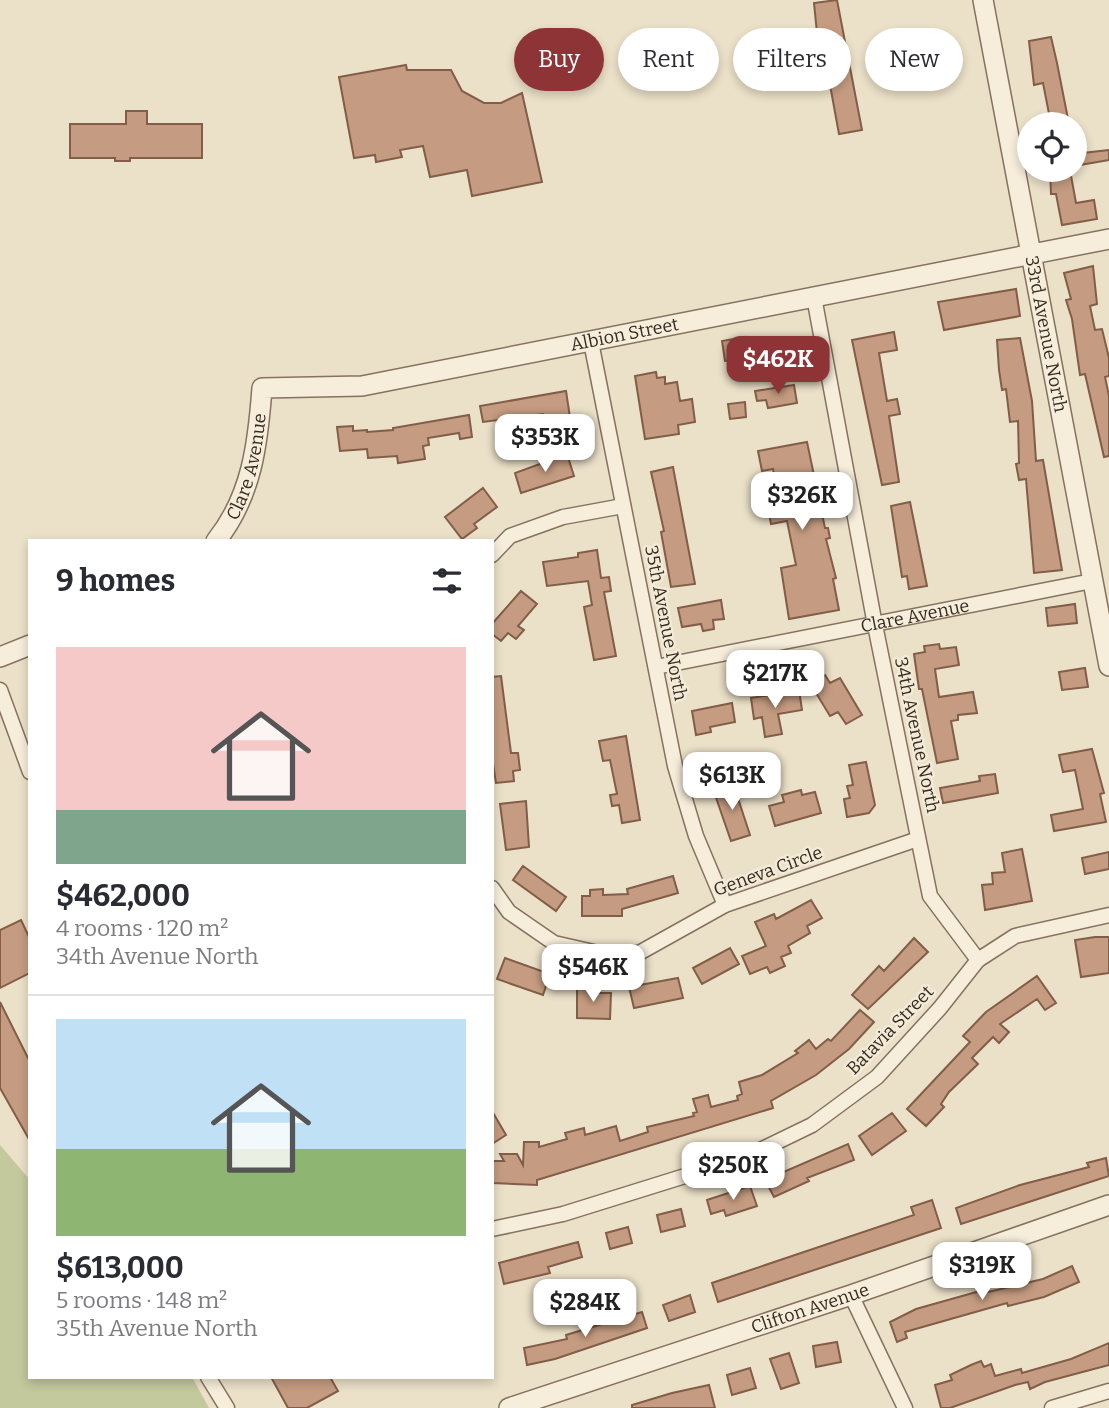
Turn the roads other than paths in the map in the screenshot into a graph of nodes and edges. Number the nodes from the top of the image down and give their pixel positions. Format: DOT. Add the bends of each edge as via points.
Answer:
graph roads {
  1 [pos="983,0"];
  2 [pos="1109,239"];
  3 [pos="1030,255"];
  4 [pos="814,297"];
  5 [pos="591,342"];
  6 [pos="262,388"];
  7 [pos="623,506"];
  8 [pos="217,539"];
  9 [pos="494,553"];
  10 [pos="1092,581"];
  11 [pos="874,625"];
  12 [pos="28,646"];
  13 [pos="0,657"];
  14 [pos="1109,666"];
  15 [pos="656,667"];
  16 [pos="0,690"];
  17 [pos="28,767"];
  18 [pos="918,839"];
  19 [pos="494,891"];
  20 [pos="725,905"];
  21 [pos="1109,915"];
  22 [pos="978,960"];
  23 [pos="1109,1205"];
  24 [pos="494,1230"];
  25 [pos="851,1295"];
  26 [pos="209,1379"];
  27 [pos="1109,1391"];
  28 [pos="227,1408"];
  29 [pos="509,1408"];
  30 [pos="905,1408"];
  31 [pos="1052,1408"];
  1 -- 3 [label="street, 33rd Avenue North"];
  2 -- 3 [label="street, Albion Street"];
  3 -- 4 [label="street, Albion Street"];
  3 -- 10 [label="street, 33rd Avenue North"];
  4 -- 5 [label="street, Albion Street"];
  4 -- 11 [label="street, 34th Avenue North"];
  5 -- 6 [label="street, Albion Street" via="362,386"];
  5 -- 7 [label="street, 35th Avenue North"];
  6 -- 8 [label="street, Clare Avenue" via="248,482"];
  7 -- 9 [label="street" via="562,517 510,536"];
  7 -- 15 [label="street, 35th Avenue North"];
  10 -- 11 [label="street, Clare Avenue"];
  10 -- 14 [label="street, 33rd Avenue North"];
  11 -- 15 [label="street, Clare Avenue"];
  11 -- 18 [label="street, 34th Avenue North"];
  12 -- 13 [label="street"];
  15 -- 20 [label="street, 35th Avenue North" via="675,766 696,836"];
  16 -- 17 [label="street"];
  18 -- 20 [label="street, Geneva Circle"];
  18 -- 22 [label="street, 34th Avenue North" via="930,896"];
  19 -- 20 [label="street, Geneva Circle" via="509,912 554,943 598,953 639,953"];
  21 -- 22 [label="street, Batavia Street" via="1015,936"];
  22 -- 24 [label="street, Batavia Street" via="877,1077 811,1125 746,1157 563,1214"];
  23 -- 25 [label="street, Clifton Avenue"];
  25 -- 29 [label="street, Clifton Avenue"];
  25 -- 30 [label="street"];
  26 -- 28 [label="street"];
  27 -- 31 [label="street"];
}
